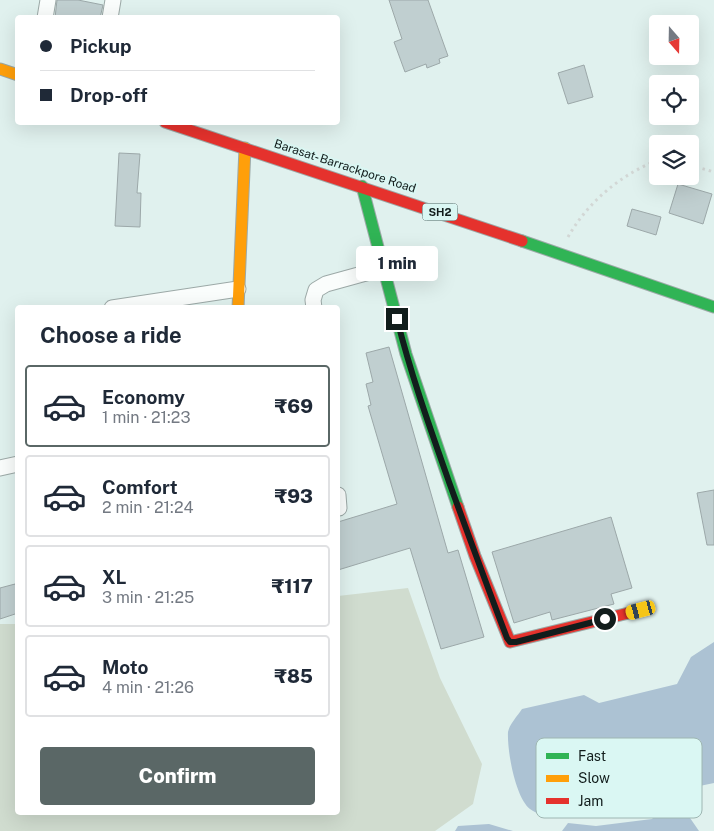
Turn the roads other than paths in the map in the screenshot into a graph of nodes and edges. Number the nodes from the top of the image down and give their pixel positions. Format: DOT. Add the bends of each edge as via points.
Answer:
graph roads {
  1 [pos="48,0"];
  2 [pos="113,0"];
  3 [pos="46,15"];
  4 [pos="110,15"];
  5 [pos="0,69"];
  6 [pos="15,74"];
  7 [pos="174,125"];
  8 [pos="245,148"];
  9 [pos="362,186"];
  10 [pos="384,268"];
  11 [pos="238,289"];
  12 [pos="132,305"];
  13 [pos="238,305"];
  14 [pos="314,305"];
  15 [pos="714,308"];
  16 [pos="15,465"];
  17 [pos="0,468"];
  18 [pos="641,610"];
  1 -- 3 [label="street"];
  2 -- 4 [label="street"];
  5 -- 6 [label="street"];
  7 -- 8 [label="street, Barasat- Barrackpore Road / SH2"];
  8 -- 9 [label="street, Barasat- Barrackpore Road / SH2"];
  8 -- 11 [label="street"];
  9 -- 10 [label="street"];
  9 -- 15 [label="street, Barasat- Barrackpore Road / SH2"];
  10 -- 14 [label="street" via="326,284 316,290"];
  10 -- 18 [label="street" via="406,354 432,434 474,556 508,640 516,642"];
  11 -- 12 [label="street"];
  11 -- 13 [label="street"];
  16 -- 17 [label="street"];
}
